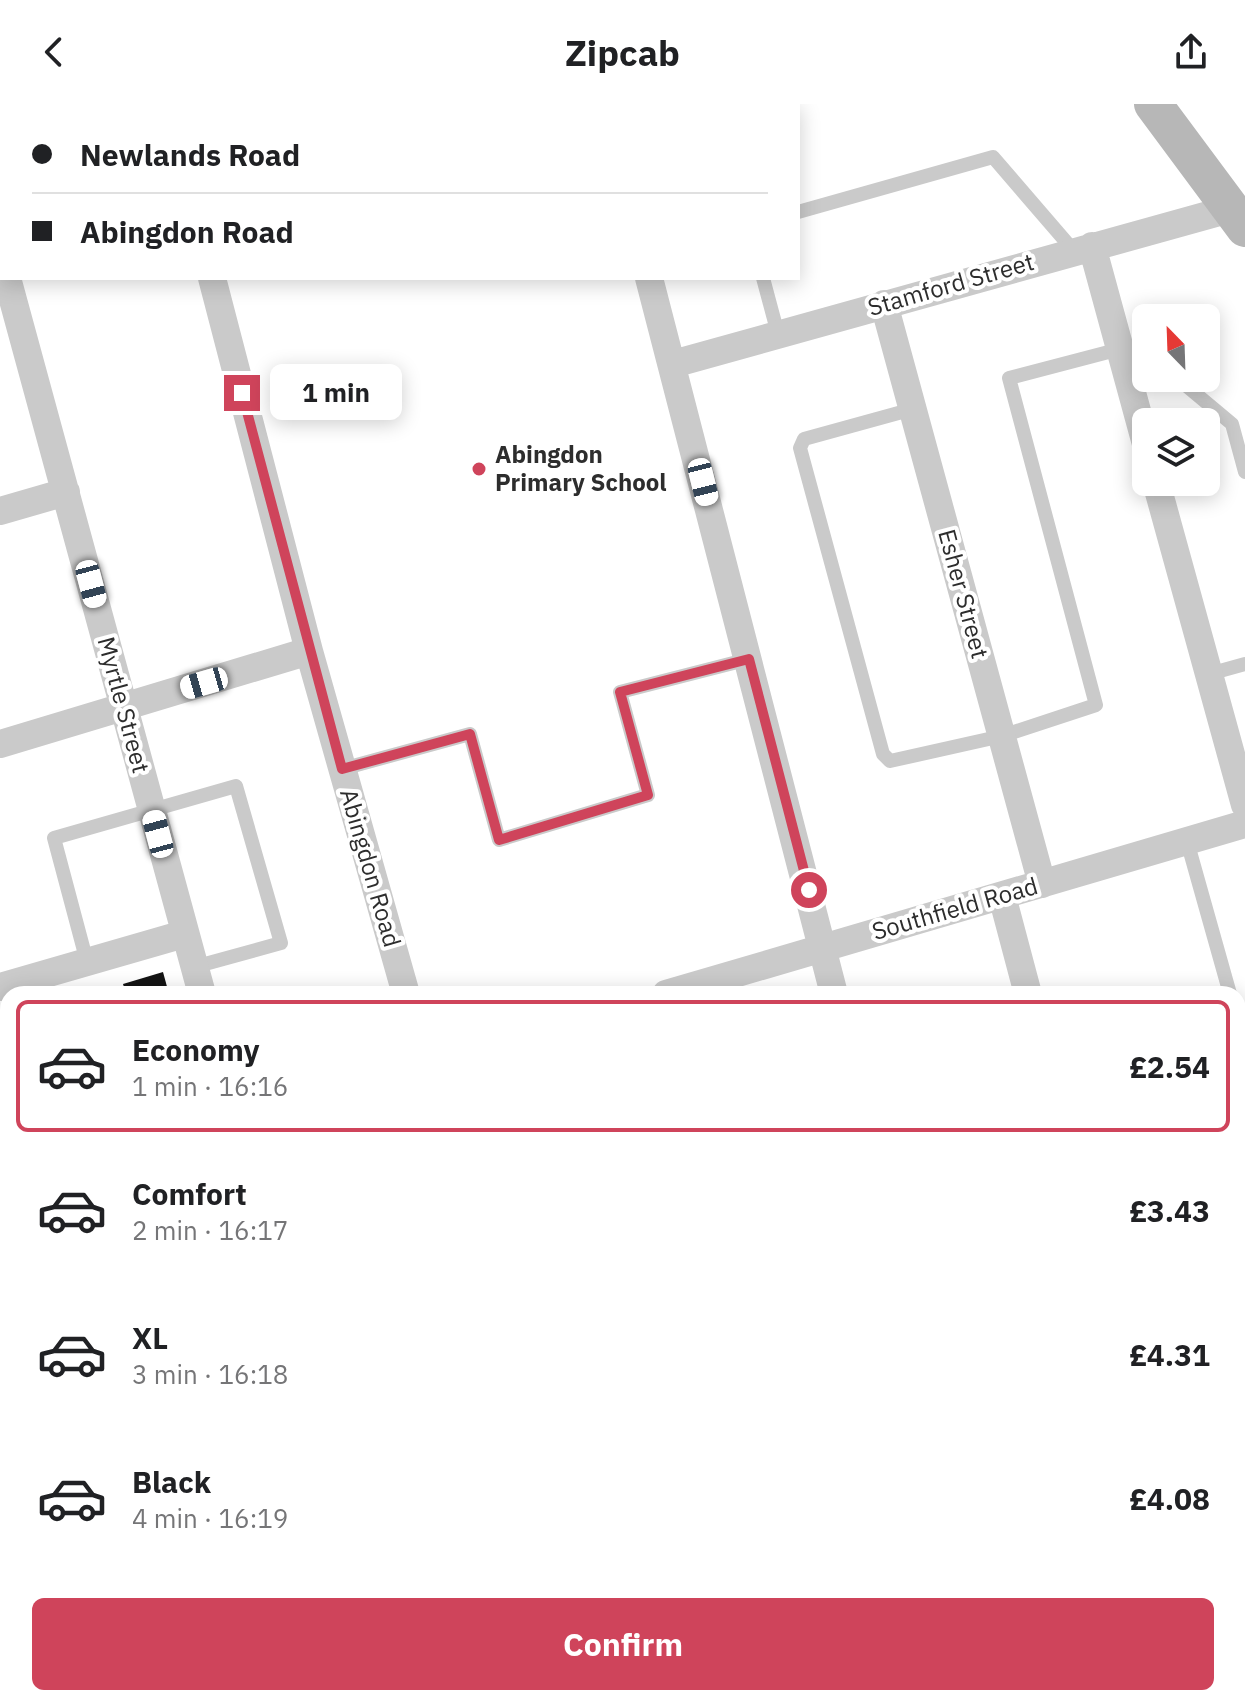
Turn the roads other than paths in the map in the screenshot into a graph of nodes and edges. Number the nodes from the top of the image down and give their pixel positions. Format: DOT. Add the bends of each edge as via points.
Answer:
graph roads {
  1 [pos="1153,104"];
  2 [pos="800,211"];
  3 [pos="1238,218"];
  4 [pos="1083,249"];
  5 [pos="213,280"];
  6 [pos="650,280"];
  7 [pos="764,280"];
  8 [pos="7,294"];
  9 [pos="884,304"];
  10 [pos="778,334"];
  11 [pos="1131,363"];
  12 [pos="673,364"];
  13 [pos="1194,392"];
  14 [pos="1139,408"];
  15 [pos="913,409"];
  16 [pos="1245,472"];
  17 [pos="66,492"];
  18 [pos="1160,496"];
  19 [pos="0,511"];
  20 [pos="309,651"];
  21 [pos="749,659"];
  22 [pos="1245,664"];
  23 [pos="1209,674"];
  24 [pos="125,707"];
  25 [pos="1002,736"];
  26 [pos="0,744"];
  27 [pos="342,769"];
  28 [pos="1245,805"];
  29 [pos="151,809"];
  30 [pos="1245,824"];
  31 [pos="1187,841"];
  32 [pos="1042,884"];
  33 [pos="1002,896"];
  34 [pos="184,934"];
  35 [pos="824,948"];
  36 [pos="87,962"];
  37 [pos="198,981"];
  38 [pos="3,986"];
  39 [pos="404,986"];
  40 [pos="693,986"];
  41 [pos="832,986"];
  42 [pos="1026,986"];
  43 [pos="1228,986"];
  1 -- 3 [label="street"];
  2 -- 4 [label="lane" via="993,157"];
  3 -- 4 [label="street, Stamford Street"];
  4 -- 9 [label="street, Stamford Street"];
  4 -- 11 [label="street"];
  5 -- 20 [label="street, Abingdon Road"];
  6 -- 12 [label="street"];
  7 -- 10 [label="lane"];
  8 -- 17 [label="street, Myrtle Street"];
  9 -- 10 [label="street, Stamford Street"];
  9 -- 15 [label="street, Esher Street"];
  10 -- 12 [label="street, Stamford Street"];
  11 -- 14 [label="street"];
  11 -- 25 [label="lane" via="1009,378 1096,705"];
  12 -- 21 [label="street"];
  13 -- 16 [label="lane" via="1232,424"];
  15 -- 25 [label="street, Esher Street"];
  15 -- 25 [label="lane" via="804,439 800,448 808,479 883,754 890,761"];
  17 -- 19 [label="street"];
  17 -- 24 [label="street, Myrtle Street"];
  18 -- 23 [label="street"];
  20 -- 24 [label="street"];
  20 -- 27 [label="street, Abingdon Road"];
  21 -- 27 [label="lane" via="620,692 648,795 499,840 470,734"];
  21 -- 35 [label="street"];
  22 -- 23 [label="lane"];
  23 -- 28 [label="street"];
  24 -- 26 [label="street"];
  24 -- 29 [label="street, Myrtle Street"];
  25 -- 32 [label="street, Esher Street"];
  27 -- 39 [label="street, Abingdon Road"];
  29 -- 34 [label="street, Myrtle Street"];
  29 -- 36 [label="lane" via="54,838"];
  29 -- 37 [label="lane" via="236,786 281,943"];
  30 -- 31 [label="street, Southfield Road"];
  31 -- 32 [label="street, Southfield Road"];
  31 -- 43 [label="lane"];
  32 -- 33 [label="street, Southfield Road"];
  33 -- 35 [label="street, Southfield Road"];
  33 -- 42 [label="street"];
  34 -- 36 [label="street"];
  34 -- 37 [label="street, Myrtle Street"];
  35 -- 40 [label="street, Southfield Road"];
  35 -- 41 [label="street"];
  36 -- 38 [label="street"];
}
